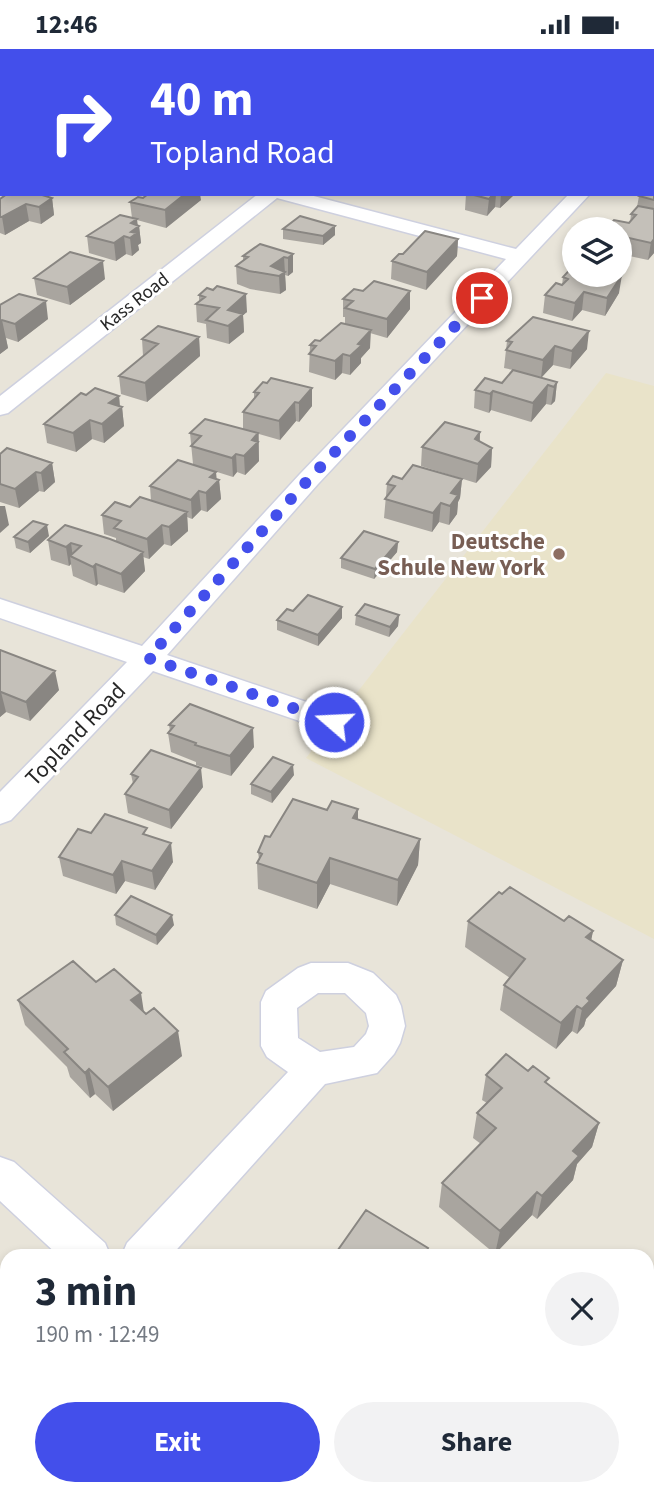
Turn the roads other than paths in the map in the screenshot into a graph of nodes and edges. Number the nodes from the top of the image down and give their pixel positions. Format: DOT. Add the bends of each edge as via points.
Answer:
graph roads {
  1 [pos="267,196"];
  2 [pos="291,196"];
  3 [pos="578,196"];
  4 [pos="521,257"];
  5 [pos="0,408"];
  6 [pos="0,608"];
  7 [pos="148,658"];
  8 [pos="334,722"];
  9 [pos="0,811"];
  10 [pos="315,1069"];
  11 [pos="0,1175"];
  12 [pos="81,1249"];
  13 [pos="149,1249"];
  1 -- 5 [label="street, Kass Road"];
  2 -- 4 [label="street"];
  3 -- 4 [label="street, Topland Road"];
  4 -- 7 [label="street, Topland Road" via="309,479"];
  6 -- 7 [label="street"];
  7 -- 8 [label="street"];
  7 -- 9 [label="street, Topland Road"];
  10 -- 13 [label="street"];
  11 -- 12 [label="street"];
}
